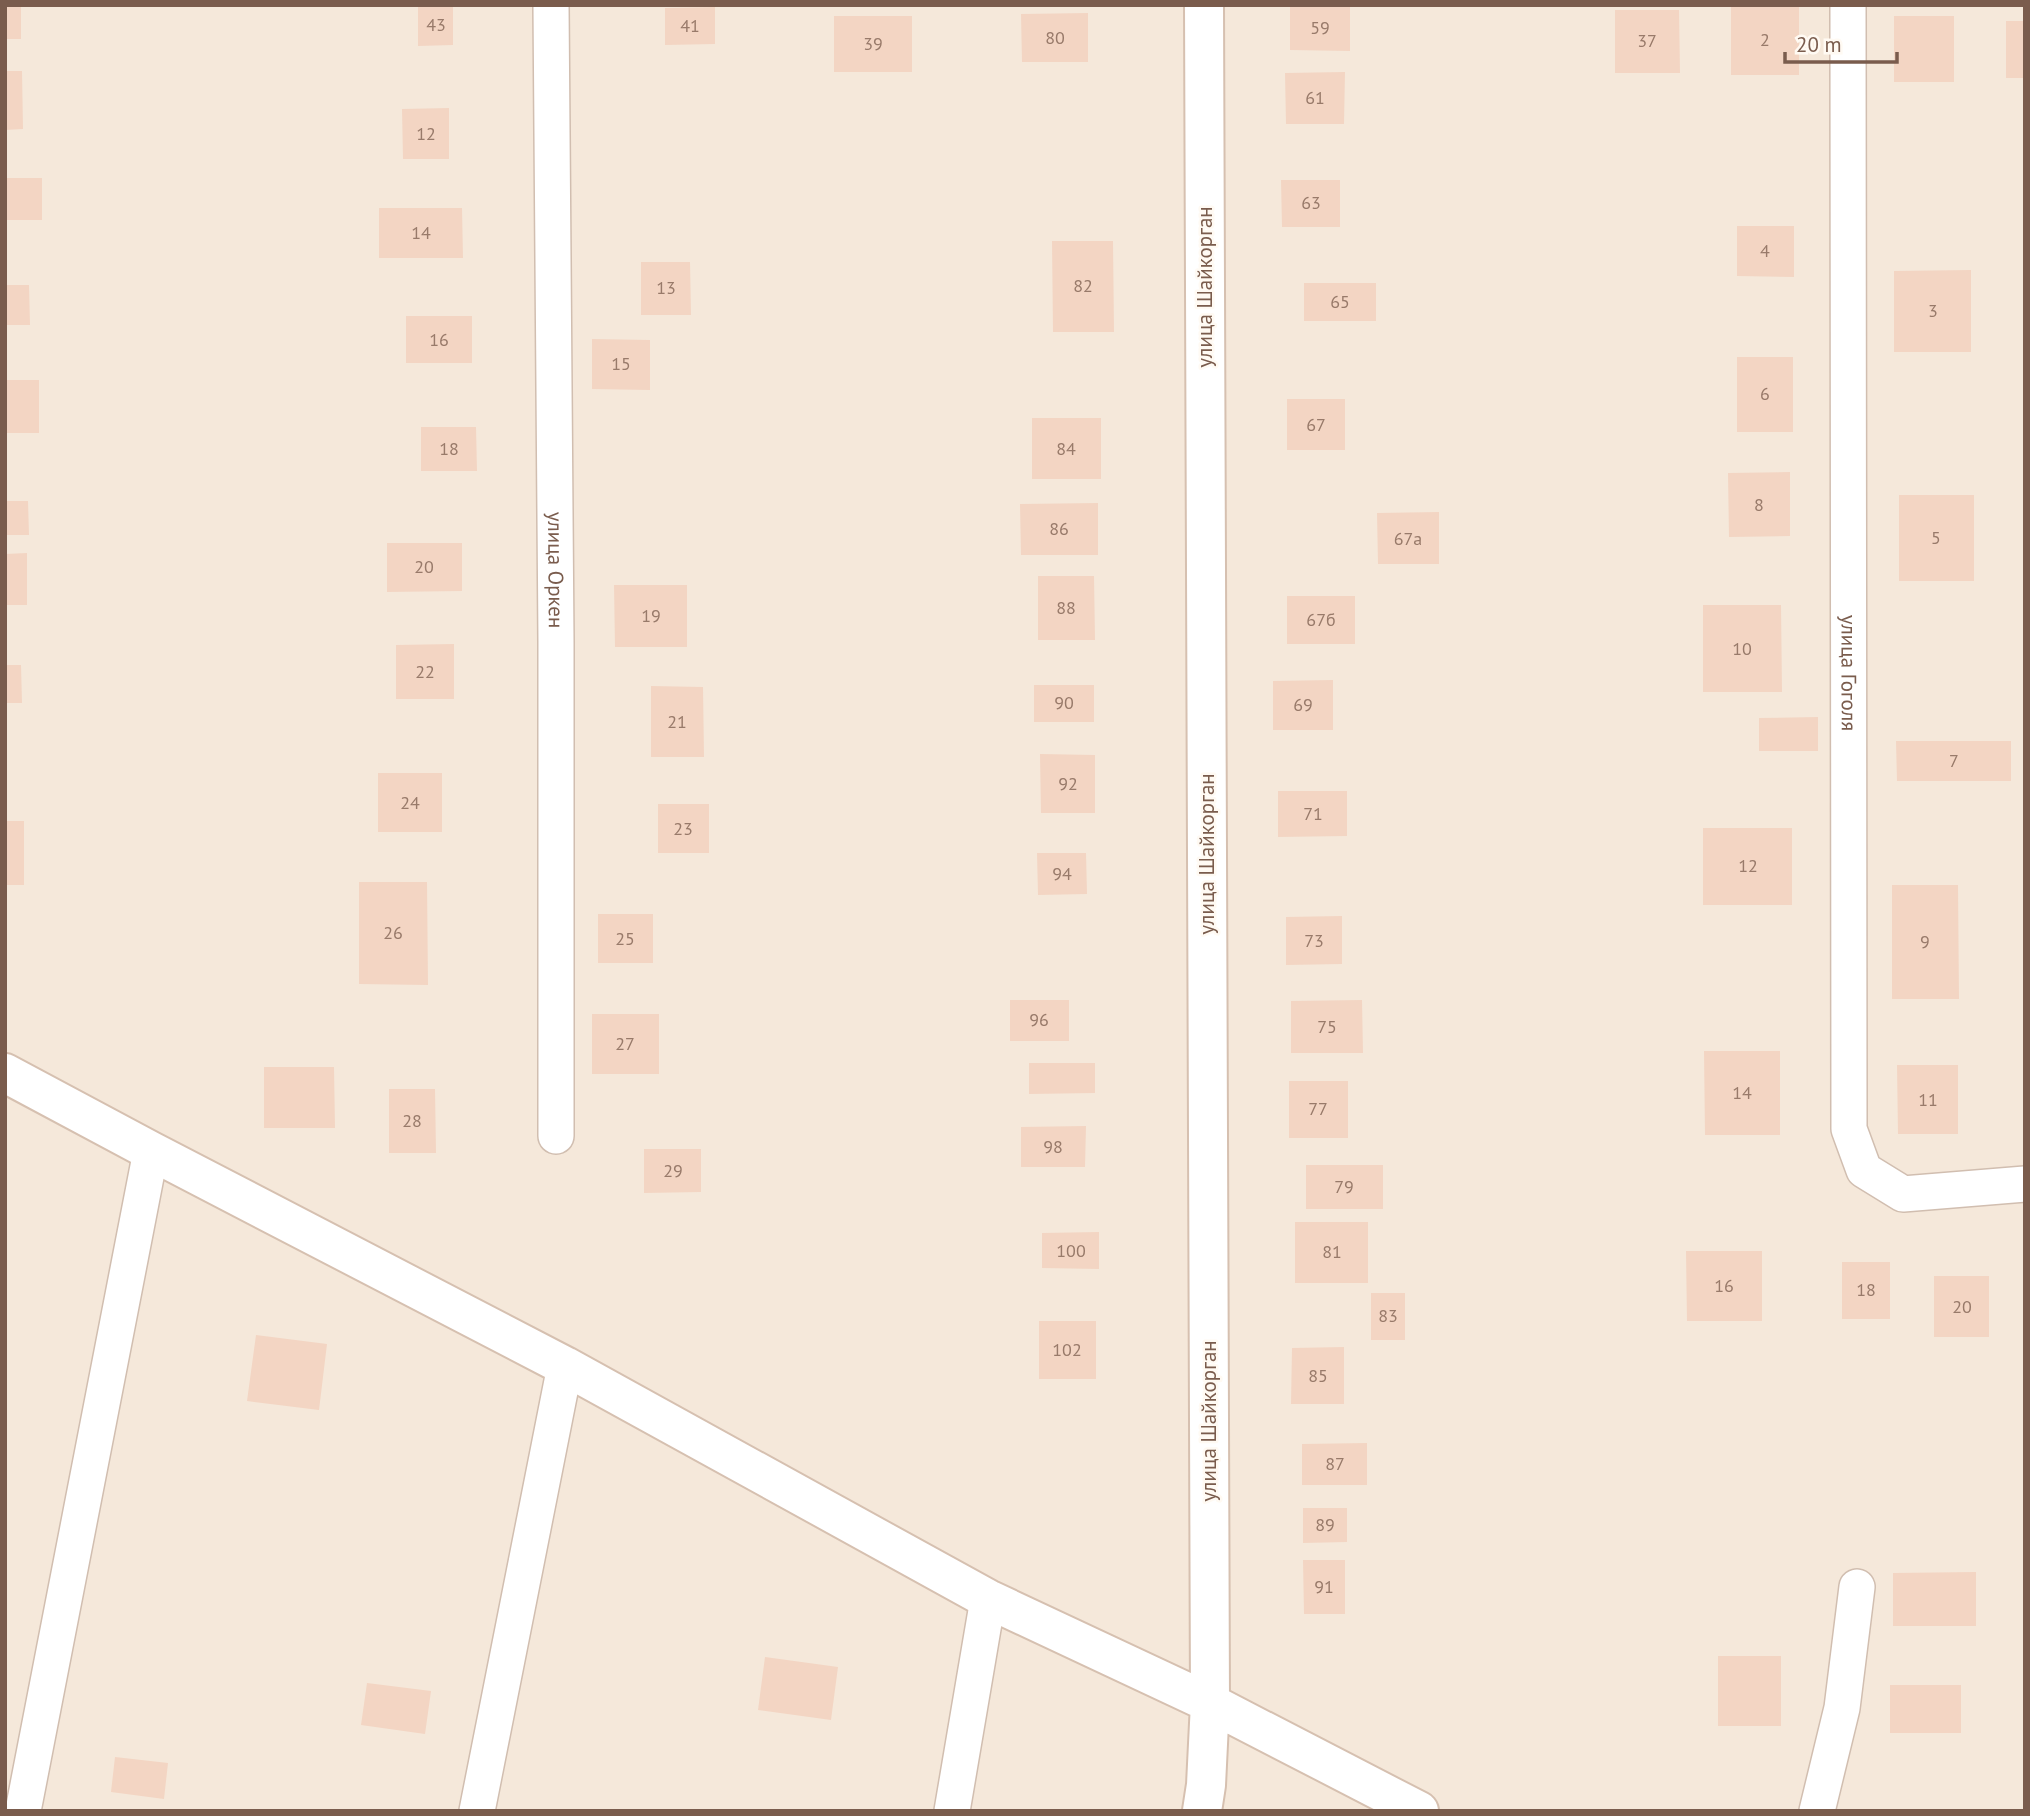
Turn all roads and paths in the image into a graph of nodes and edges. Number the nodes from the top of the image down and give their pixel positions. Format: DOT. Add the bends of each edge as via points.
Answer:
graph roads {
  1 [pos="551,5"];
  2 [pos="1204,5"];
  3 [pos="1848,5"];
  4 [pos="5,1073"];
  5 [pos="556,1136"];
  6 [pos="151,1151"];
  7 [pos="2025,1184"];
  8 [pos="565,1366"];
  9 [pos="1857,1587"];
  10 [pos="988,1599"];
  11 [pos="1210,1703"];
  12 [pos="23,1811"];
  13 [pos="477,1811"];
  14 [pos="952,1811"];
  15 [pos="1202,1811"];
  16 [pos="1419,1811"];
  17 [pos="1817,1811"];
  1 -- 5 [label="street, улица Оркен"];
  2 -- 11 [label="street, улица Шайкорган"];
  3 -- 7 [label="street, улица Гоголя" via="1849,1129 1864,1170 1903,1194"];
  4 -- 6 [label="street"];
  6 -- 8 [label="street"];
  6 -- 12 [label="street"];
  8 -- 10 [label="street"];
  8 -- 13 [label="street"];
  9 -- 17 [label="street" via="1842,1708"];
  10 -- 11 [label="street"];
  10 -- 14 [label="street"];
  11 -- 15 [label="street, улица Шайкорган"];
  11 -- 16 [label="street"];
}
